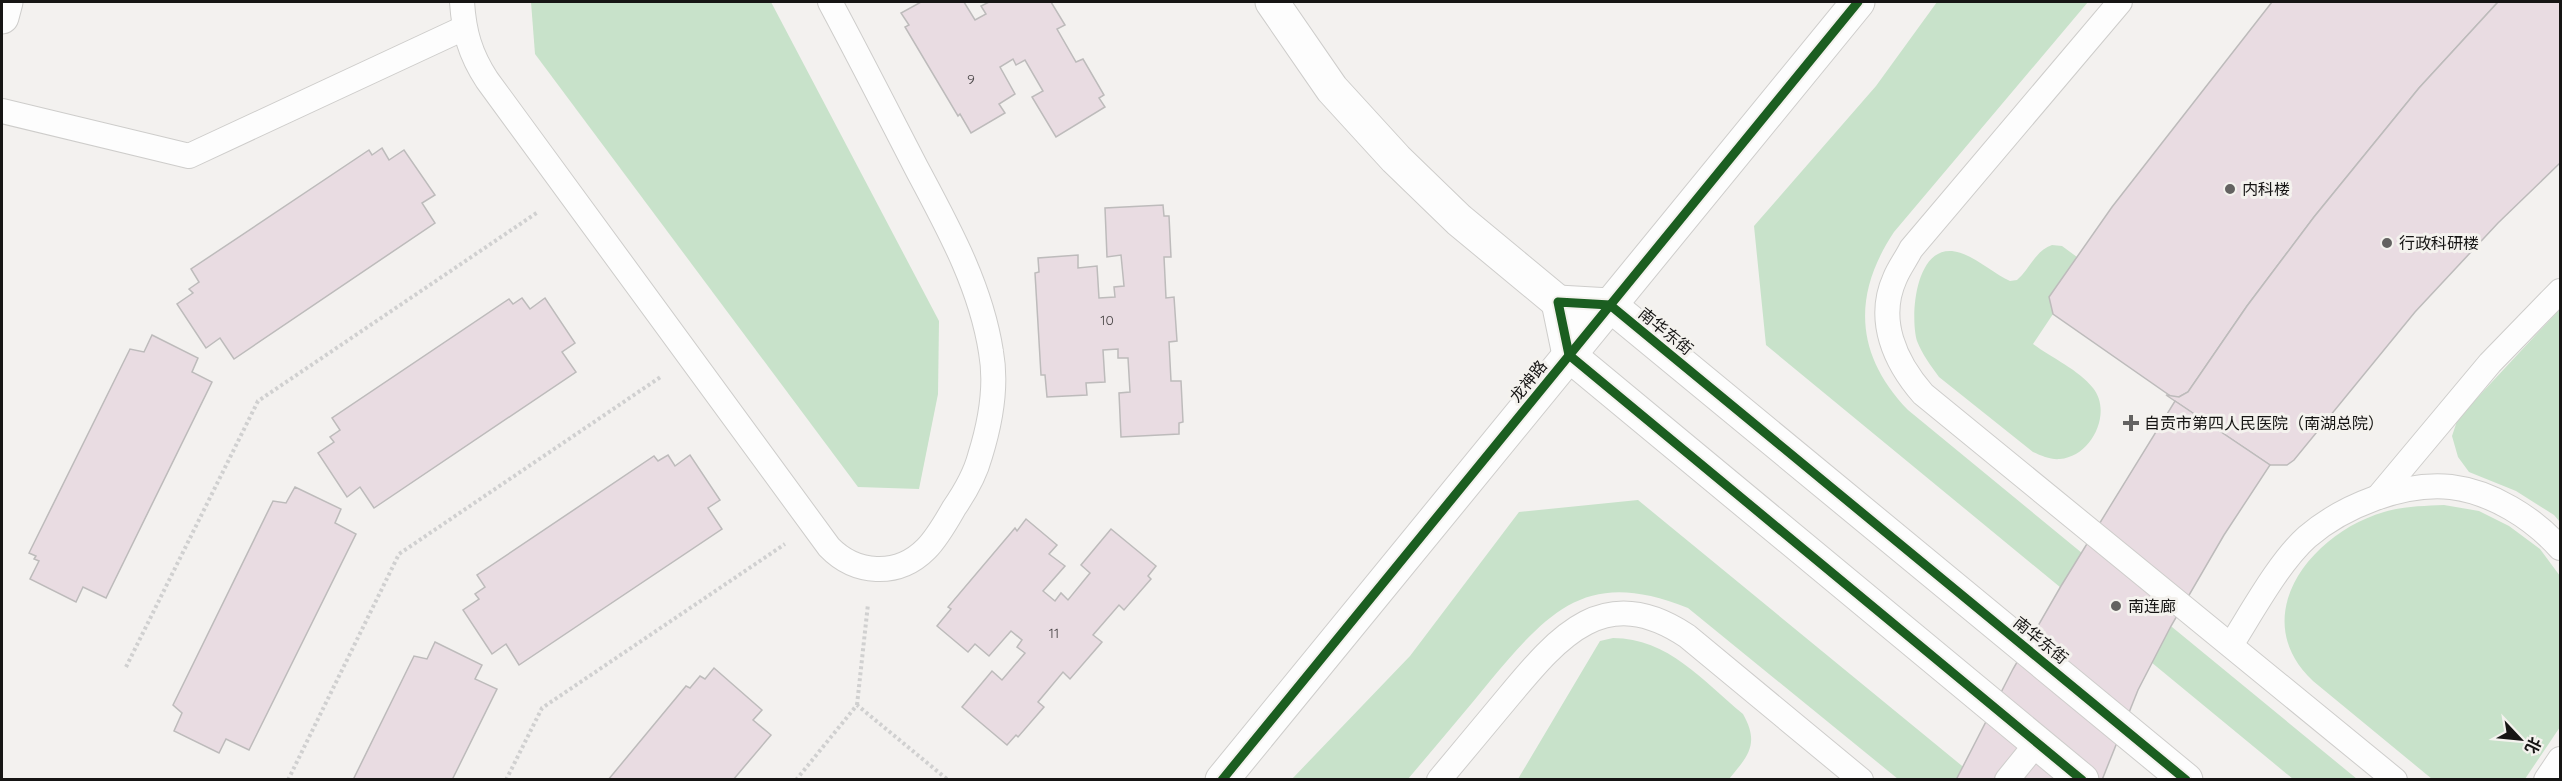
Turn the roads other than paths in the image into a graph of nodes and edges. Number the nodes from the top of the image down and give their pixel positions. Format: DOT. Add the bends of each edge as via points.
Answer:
graph roads {
  1 [pos="6,2"];
  2 [pos="462,2"];
  3 [pos="830,2"];
  4 [pos="1272,2"];
  5 [pos="1858,2"];
  6 [pos="2120,2"];
  7 [pos="2,18"];
  8 [pos="464,28"];
  9 [pos="2,111"];
  10 [pos="2560,291"];
  11 [pos="1558,303"];
  12 [pos="1610,305"];
  13 [pos="1569,356"];
  14 [pos="2378,497"];
  15 [pos="2560,548"];
  16 [pos="2231,645"];
  17 [pos="2037,743"];
  18 [pos="2560,759"];
  19 [pos="1222,780"];
  20 [pos="1439,780"];
  21 [pos="1861,780"];
  22 [pos="2007,780"];
  23 [pos="2082,780"];
  24 [pos="2186,780"];
  25 [pos="2395,780"];
  26 [pos="2546,780"];
  1 -- 7 [label="street"];
  2 -- 8 [label="lane"];
  3 -- 8 [label="lane" via="952,236 977,292 992,356 991,404 980,456 968,486 926,549 910,562 880,571 838,557 813,526 477,64"];
  4 -- 11 [label="street" via="1332,89 1396,159 1459,220"];
  5 -- 12 [label="street, 龙神路"];
  6 -- 16 [label="lane" via="1911,249 1894,279 1887,307 1889,335 1896,357 1923,394"];
  8 -- 9 [label="lane" via="189,156"];
  10 -- 14 [label="lane" via="2490,363"];
  11 -- 12 [label="street"];
  11 -- 13 [label="street"];
  12 -- 13 [label="street, 龙神路"];
  12 -- 24 [label="street, 南华东街"];
  13 -- 17 [label="street"];
  13 -- 19 [label="street, 龙神路"];
  14 -- 15 [label="lane" via="2451,487 2480,495 2530,519"];
  14 -- 16 [label="lane" via="2335,516 2306,538 2286,561"];
  16 -- 25 [label="lane"];
  17 -- 22 [label="lane"];
  17 -- 23 [label="street"];
  18 -- 26 [label="lane"];
  20 -- 21 [label="lane" via="1548,649 1580,624 1604,615 1631,614 1671,625 1687,636"];
}
